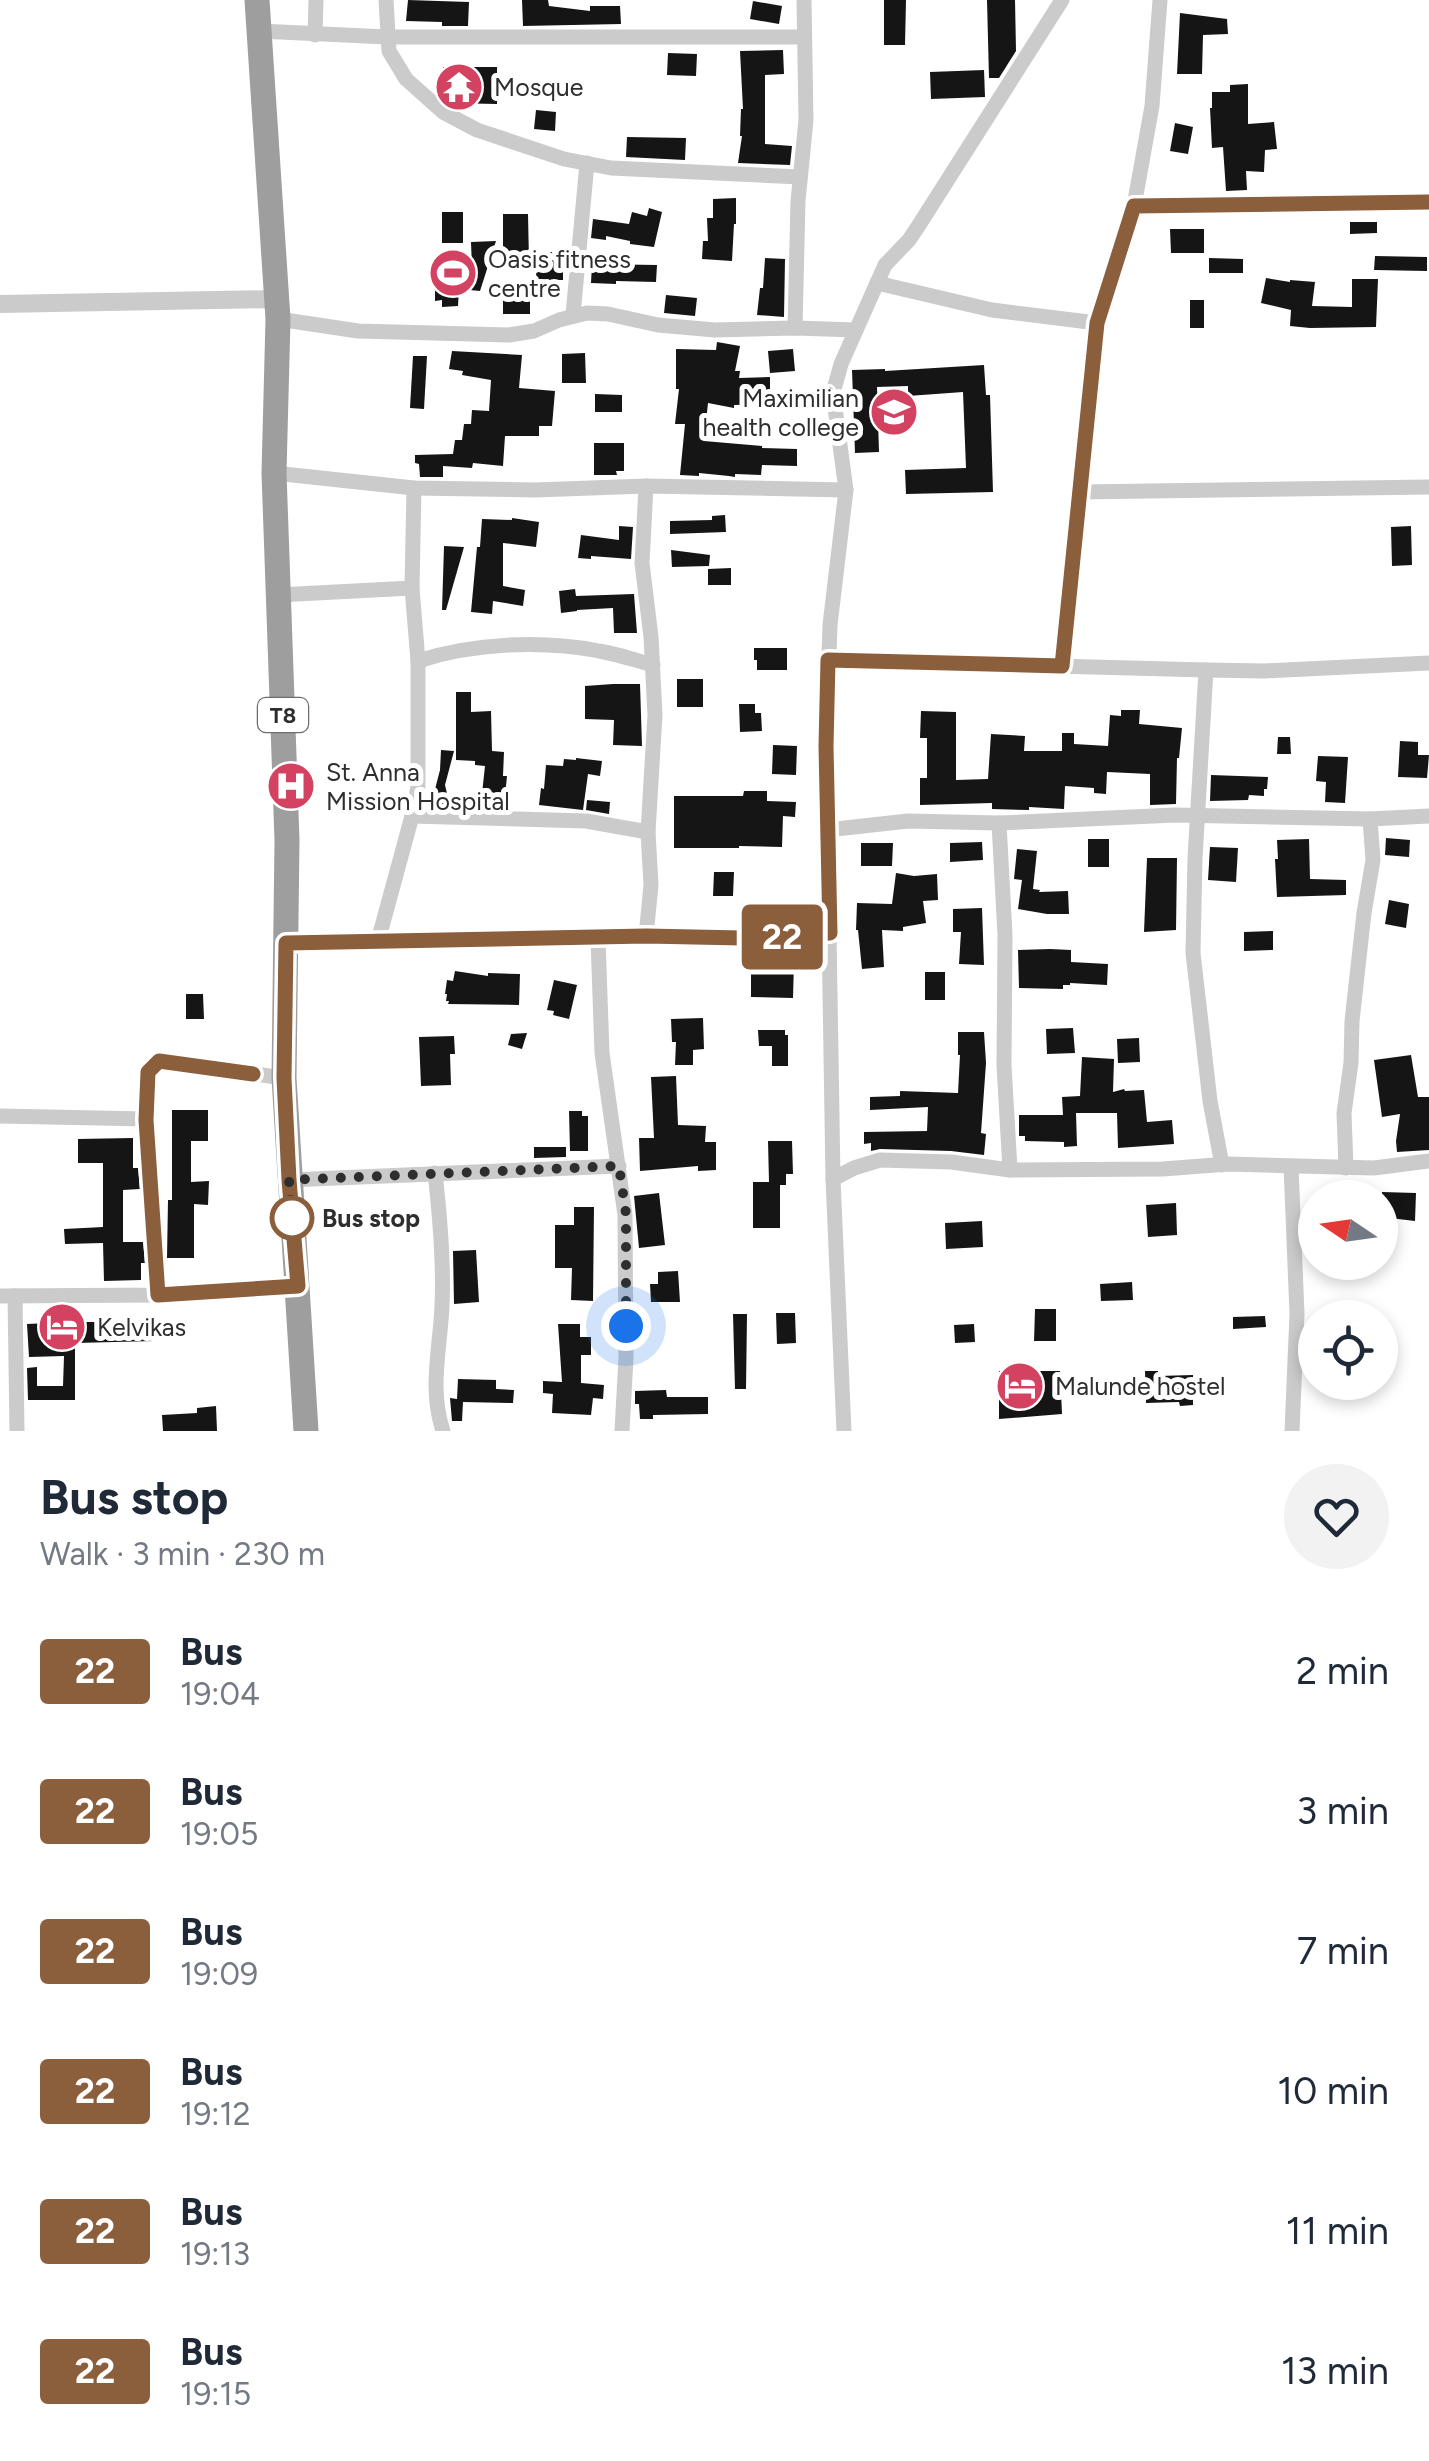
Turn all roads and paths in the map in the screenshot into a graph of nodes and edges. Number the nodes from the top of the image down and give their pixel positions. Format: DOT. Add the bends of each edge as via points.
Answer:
graph roads {
  1 [pos="257,0"];
  2 [pos="316,0"];
  3 [pos="386,0"];
  4 [pos="804,0"];
  5 [pos="1062,0"];
  6 [pos="1160,0"];
  7 [pos="259,31"];
  8 [pos="314,35"];
  9 [pos="387,37"];
  10 [pos="803,37"];
  11 [pos="586,163"];
  12 [pos="800,177"];
  13 [pos="1429,202"];
  14 [pos="1134,206"];
  15 [pos="877,284"];
  16 [pos="0,304"];
  17 [pos="277,309"];
  18 [pos="572,315"];
  19 [pos="1097,323"];
  20 [pos="795,328"];
  21 [pos="856,330"];
  22 [pos="274,472"];
  23 [pos="646,486"];
  24 [pos="1429,487"];
  25 [pos="414,488"];
  26 [pos="846,490"];
  27 [pos="1080,492"];
  28 [pos="412,588"];
  29 [pos="278,596"];
  30 [pos="828,660"];
  31 [pos="418,661"];
  32 [pos="1429,662"];
  33 [pos="653,664"];
  34 [pos="1062,666"];
  35 [pos="1206,670"];
  36 [pos="412,816"];
  37 [pos="1198,816"];
  38 [pos="1429,816"];
  39 [pos="1370,819"];
  40 [pos="1000,823"];
  41 [pos="827,830"];
  42 [pos="648,832"];
  43 [pos="830,933"];
  44 [pos="646,936"];
  45 [pos="598,939"];
  46 [pos="378,942"];
  47 [pos="286,943"];
  48 [pos="284,1078"];
  49 [pos="0,1116"];
  50 [pos="146,1120"];
  51 [pos="1429,1160"];
  52 [pos="1222,1165"];
  53 [pos="619,1166"];
  54 [pos="1291,1166"];
  55 [pos="1346,1168"];
  56 [pos="1010,1170"];
  57 [pos="436,1173"];
  58 [pos="289,1180"];
  59 [pos="834,1180"];
  60 [pos="298,1286"];
  61 [pos="158,1295"];
  62 [pos="8,1296"];
  63 [pos="17,1431"];
  64 [pos="306,1431"];
  65 [pos="443,1431"];
  66 [pos="622,1431"];
  67 [pos="844,1431"];
  68 [pos="1292,1431"];
  1 -- 7 [label="highway, T8"];
  2 -- 8 [label="street"];
  3 -- 9 [label="street"];
  4 -- 10 [label="street"];
  5 -- 15 [label="street"];
  6 -- 14 [label="street" via="1152,106"];
  7 -- 8 [label="street"];
  7 -- 17 [label="highway, T8"];
  8 -- 9 [label="street"];
  9 -- 10 [label="street"];
  9 -- 11 [label="street" via="406,78 443,112 478,130"];
  10 -- 12 [label="street"];
  11 -- 12 [label="street"];
  11 -- 18 [label="street"];
  12 -- 20 [label="street"];
  13 -- 14 [label="street"];
  14 -- 19 [label="street"];
  15 -- 19 [label="street" via="992,310"];
  15 -- 21 [label="street"];
  16 -- 17 [label="street"];
  17 -- 18 [label="street" via="358,331 509,335"];
  17 -- 22 [label="highway, T8"];
  18 -- 20 [label="street" via="716,330"];
  19 -- 27 [label="street"];
  20 -- 21 [label="street"];
  21 -- 26 [label="street" via="833,393"];
  22 -- 25 [label="street"];
  22 -- 29 [label="highway, T8"];
  23 -- 25 [label="street"];
  23 -- 26 [label="street"];
  23 -- 33 [label="street" via="642,563"];
  24 -- 27 [label="street"];
  25 -- 28 [label="street"];
  26 -- 30 [label="street"];
  27 -- 34 [label="street"];
  28 -- 29 [label="street"];
  28 -- 31 [label="street"];
  29 -- 47 [label="highway, T8"];
  30 -- 34 [label="street"];
  30 -- 41 [label="street"];
  31 -- 33 [label="street" via="485,648 560,646"];
  31 -- 36 [label="street"];
  32 -- 35 [label="street"];
  33 -- 42 [label="street"];
  34 -- 35 [label="street"];
  35 -- 37 [label="street"];
  36 -- 42 [label="street" via="586,821"];
  36 -- 46 [label="street"];
  37 -- 39 [label="street"];
  37 -- 40 [label="street"];
  37 -- 52 [label="street" via="1194,972"];
  38 -- 39 [label="street"];
  39 -- 55 [label="street" via="1373,860 1352,1021"];
  40 -- 41 [label="street" via="908,821"];
  40 -- 56 [label="street"];
  41 -- 43 [label="street"];
  42 -- 44 [label="street"];
  43 -- 44 [label="street"];
  43 -- 59 [label="street"];
  44 -- 45 [label="street"];
  45 -- 46 [label="street"];
  45 -- 53 [label="street" via="602,1053"];
  46 -- 47 [label="street"];
  47 -- 48 [label="highway, T8"];
  48 -- 50 [label="street" via="159,1061 146,1077"];
  48 -- 58 [label="highway, T8"];
  49 -- 50 [label="street"];
  50 -- 61 [label="street"];
  51 -- 55 [label="street"];
  52 -- 54 [label="street"];
  52 -- 56 [label="street"];
  53 -- 57 [label="street"];
  53 -- 66 [label="street" via="626,1214"];
  54 -- 55 [label="street"];
  54 -- 68 [label="street"];
  56 -- 59 [label="street" via="880,1160"];
  57 -- 58 [label="street"];
  57 -- 65 [label="street" via="442,1270 434,1378"];
  58 -- 60 [label="highway, T8"];
  59 -- 67 [label="street"];
  60 -- 61 [label="street"];
  60 -- 64 [label="highway, T8"];
  61 -- 62 [label="street"];
  62 -- 63 [label="street"];
}
